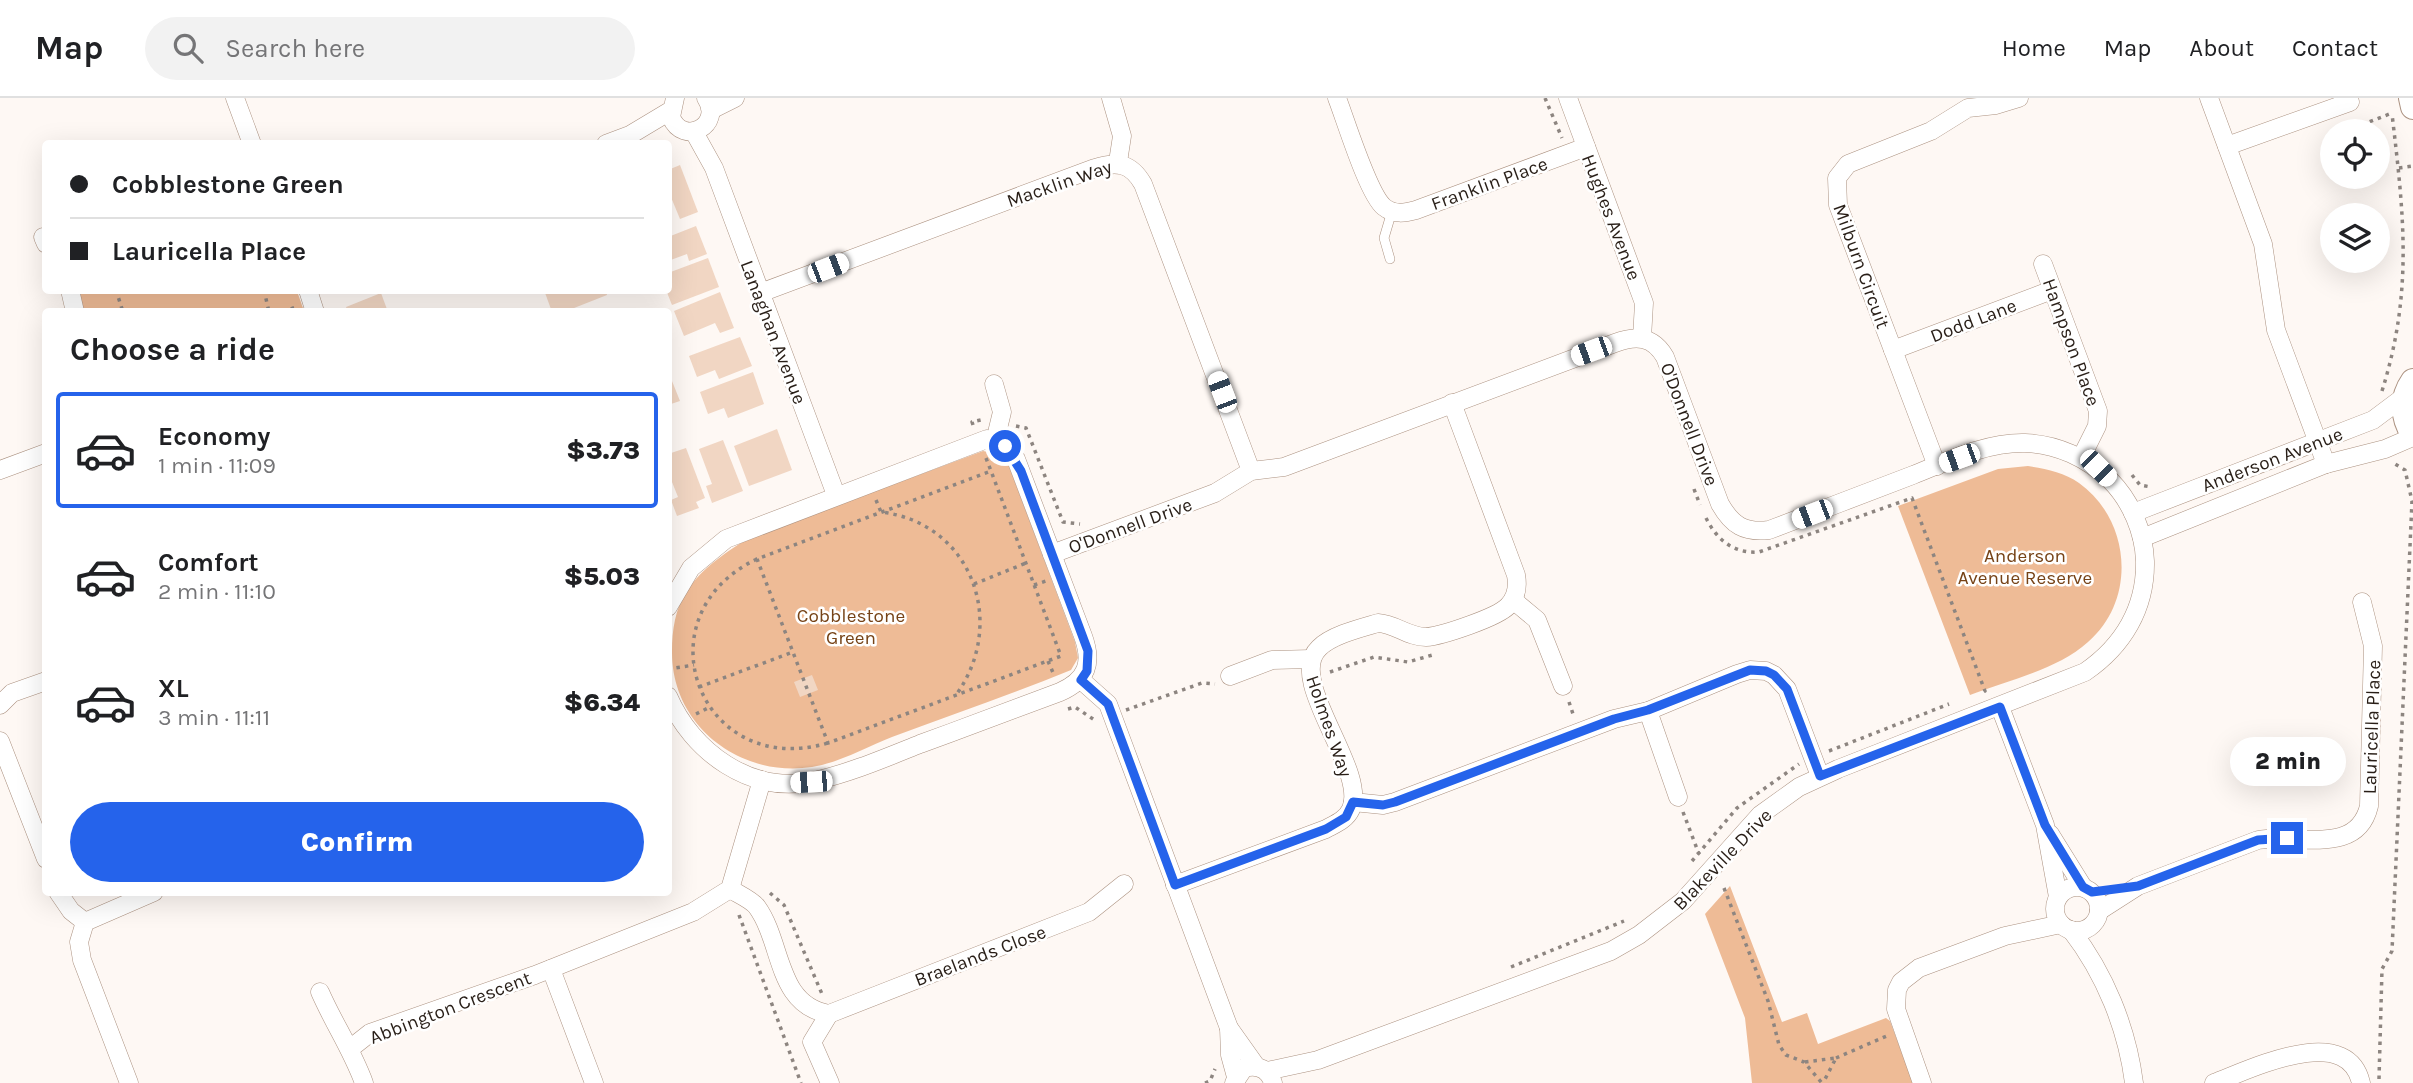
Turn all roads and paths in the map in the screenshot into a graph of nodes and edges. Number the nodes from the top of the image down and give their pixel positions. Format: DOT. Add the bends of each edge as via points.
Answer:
graph roads {
  1 [pos="235,98"];
  2 [pos="735,98"];
  3 [pos="1111,98"];
  4 [pos="1337,98"];
  5 [pos="1568,98"];
  6 [pos="2019,98"];
  7 [pos="2209,98"];
  8 [pos="2350,102"];
  9 [pos="1966,103"];
  10 [pos="2402,106"];
  11 [pos="688,111"];
  12 [pos="2373,119"];
  13 [pos="251,140"];
  14 [pos="616,140"];
  15 [pos="2227,146"];
  16 [pos="1586,147"];
  17 [pos="1118,162"];
  18 [pos="2413,166"];
  19 [pos="2399,168"];
  20 [pos="1392,211"];
  21 [pos="1390,259"];
  22 [pos="2410,260"];
  23 [pos="2043,264"];
  24 [pos="2052,290"];
  25 [pos="760,293"];
  26 [pos="2403,332"];
  27 [pos="1642,338"];
  28 [pos="1893,350"];
  29 [pos="994,383"];
  30 [pos="2410,385"];
  31 [pos="2379,395"];
  32 [pos="1452,404"];
  33 [pos="2413,435"];
  34 [pos="995,441"];
  35 [pos="2318,442"];
  36 [pos="2385,449"];
  37 [pos="42,454"];
  38 [pos="2081,458"];
  39 [pos="2326,464"];
  40 [pos="1937,466"];
  41 [pos="0,470"];
  42 [pos="1251,471"];
  43 [pos="836,495"];
  44 [pos="881,512"];
  45 [pos="2137,525"];
  46 [pos="1052,554"];
  47 [pos="757,559"];
  48 [pos="1026,563"];
  49 [pos="974,584"];
  50 [pos="672,600"];
  51 [pos="1513,600"];
  52 [pos="2362,602"];
  53 [pos="793,652"];
  54 [pos="1311,659"];
  55 [pos="1048,661"];
  56 [pos="694,665"];
  57 [pos="672,668"];
  58 [pos="1055,676"];
  59 [pos="1230,676"];
  60 [pos="1081,680"];
  61 [pos="42,683"];
  62 [pos="1563,686"];
  63 [pos="699,687"];
  64 [pos="954,696"];
  65 [pos="1,702"];
  66 [pos="672,704"];
  67 [pos="2000,707"];
  68 [pos="1648,710"];
  69 [pos="1580,732"];
  70 [pos="0,741"];
  71 [pos="828,743"];
  72 [pos="1820,776"];
  73 [pos="762,780"];
  74 [pos="1678,797"];
  75 [pos="1353,802"];
  76 [pos="2045,825"];
  77 [pos="42,849"];
  78 [pos="1685,870"];
  79 [pos="1124,884"];
  80 [pos="1175,885"];
  81 [pos="2138,886"];
  82 [pos="1724,888"];
  83 [pos="730,889"];
  84 [pos="2087,890"];
  85 [pos="61,896"];
  86 [pos="145,896"];
  87 [pos="2056,901"];
  88 [pos="2097,916"];
  89 [pos="1627,920"];
  90 [pos="85,922"];
  91 [pos="2066,927"];
  92 [pos="2005,936"];
  93 [pos="551,969"];
  94 [pos="1506,969"];
  95 [pos="2099,970"];
  96 [pos="320,992"];
  97 [pos="829,1014"];
  98 [pos="1229,1028"];
  99 [pos="1903,1029"];
  100 [pos="351,1048"];
  101 [pos="1230,1055"];
  102 [pos="1836,1058"];
  103 [pos="1804,1062"];
  104 [pos="1269,1076"];
  105 [pos="1235,1080"];
  106 [pos="129,1083"];
  107 [pos="364,1083"];
  108 [pos="594,1083"];
  109 [pos="830,1083"];
  110 [pos="1205,1083"];
  111 [pos="1823,1083"];
  112 [pos="1922,1083"];
  113 [pos="2134,1083"];
  114 [pos="2214,1083"];
  115 [pos="2361,1083"];
  116 [pos="2379,1083"];
  1 -- 13 [label="street"];
  2 -- 11 [label="street"];
  3 -- 17 [label="street" via="1122,136"];
  4 -- 20 [label="street" via="1373,191"];
  5 -- 16 [label="street, Hughes Avenue"];
  6 -- 9 [label="street, Milburn Circuit"];
  7 -- 15 [label="street"];
  8 -- 15 [label="street"];
  9 -- 28 [label="street, Milburn Circuit" via="1931,131 1856,159 1837,178 1838,205"];
  10 -- 12 [label="path"];
  10 -- 19 [label="path"];
  11 -- 14 [label="street"];
  11 -- 25 [label="street, Lanaghan Avenue"];
  15 -- 35 [label="street" via="2266,253 2276,330"];
  16 -- 20 [label="street, Franklin Place" via="1416,210"];
  16 -- 27 [label="street, Hughes Avenue" via="1644,303"];
  17 -- 25 [label="street, Macklin Way"];
  17 -- 42 [label="street, Macklin Way" via="1129,167 1143,184"];
  18 -- 19 [label="path"];
  19 -- 22 [label="path"];
  20 -- 21 [label="lane" via="1384,238"];
  23 -- 24 [label="street, Hampson Place"];
  24 -- 28 [label="street, Dodd Lane"];
  24 -- 38 [label="street, Hampson Place" via="2098,411 2097,426"];
  25 -- 43 [label="street, Lanaghan Avenue"];
  26 -- 31 [label="path"];
  27 -- 32 [label="street, O'Donnell Drive" via="1622,340"];
  27 -- 40 [label="street, O'Donnell Drive" via="1660,347 1665,356 1720,504 1739,527 1769,530"];
  28 -- 40 [label="street, Milburn Circuit"];
  29 -- 34 [label="street" via="1002,412"];
  30 -- 33 [label="main road" via="2405,417"];
  30 -- 35 [label="street, Anderson Avenue" via="2373,420"];
  32 -- 42 [label="street, O'Donnell Drive" via="1284,467"];
  32 -- 51 [label="street" via="1516,575"];
  33 -- 36 [label="street, Anderson Avenue"];
  34 -- 43 [label="street" via="980,441"];
  34 -- 46 [label="street" via="1016,459"];
  35 -- 39 [label="street"];
  35 -- 45 [label="street, Anderson Avenue"];
  36 -- 39 [label="street, Anderson Avenue"];
  36 -- 116 [label="path" via="2390,464 2406,470 2412,501 2392,951 2382,969"];
  37 -- 41 [label="street"];
  38 -- 40 [label="street, O'Donnell Drive" via="2041,444 2022,443 1980,450"];
  38 -- 45 [label="street, O'Donnell Drive" via="2115,485"];
  39 -- 45 [label="street, Anderson Avenue"];
  42 -- 46 [label="street, O'Donnell Drive" via="1215,493"];
  43 -- 50 [label="street" via="726,539 691,568"];
  44 -- 47 [label="path"];
  44 -- 48 [label="path" via="992,471"];
  44 -- 49 [label="path" via="915,521 943,540"];
  45 -- 67 [label="street, Blakeville Drive" via="2145,561 2141,595 2117,646 2085,672"];
  46 -- 60 [label="street" via="1088,651 1087,671"];
  47 -- 53 [label="path"];
  47 -- 56 [label="path" via="723,580 705,604 694,636"];
  48 -- 49 [label="path"];
  48 -- 55 [label="path" via="1061,656"];
  49 -- 64 [label="path" via="981,614 978,649"];
  51 -- 54 [label="street, Holmes Way" via="1499,612 1437,635 1415,636 1387,624 1368,626 1325,643"];
  51 -- 62 [label="street" via="1537,620"];
  52 -- 81 [label="street, Lauricella Place" via="2373,646 2369,806 2359,829 2342,839 2258,840"];
  53 -- 63 [label="path"];
  53 -- 71 [label="path"];
  54 -- 59 [label="street, Holmes Way" via="1272,660"];
  54 -- 75 [label="street, Holmes Way" via="1312,678 1350,781"];
  55 -- 58 [label="path"];
  55 -- 64 [label="path"];
  56 -- 57 [label="path"];
  56 -- 63 [label="path"];
  60 -- 73 [label="street" via="1060,692 842,773 811,782"];
  60 -- 80 [label="street" via="1108,704"];
  61 -- 65 [label="street"];
  62 -- 69 [label="path"];
  63 -- 71 [label="path" via="721,721 748,740 793,751"];
  64 -- 71 [label="path"];
  66 -- 73 [label="street" via="681,722 711,755"];
  67 -- 72 [label="street, Blakeville Drive"];
  67 -- 76 [label="street"];
  68 -- 69 [label="street"];
  68 -- 72 [label="street" via="1737,674 1766,671 1787,689"];
  68 -- 74 [label="street"];
  69 -- 75 [label="street" via="1395,802"];
  70 -- 77 [label="street"];
  72 -- 104 [label="street, Blakeville Drive" via="1760,815 1684,901 1639,936 1579,963"];
  73 -- 83 [label="street"];
  74 -- 78 [label="path" via="1699,854"];
  75 -- 80 [label="street, Holmes Way" via="1346,817 1326,829"];
  76 -- 84 [label="street"];
  76 -- 87 [label="street"];
  79 -- 97 [label="street, Braelands Close" via="1089,912"];
  80 -- 98 [label="street"];
  81 -- 84 [label="street, Lauricella Place"];
  81 -- 88 [label="street, Lauricella Place"];
  82 -- 103 [label="path" via="1768,1001 1779,1045 1786,1055"];
  83 -- 93 [label="street, Abbington Crescent" via="693,912"];
  83 -- 97 [label="street" via="757,905 791,989 810,1011"];
  84 -- 87 [label="street" via="2069,888"];
  84 -- 88 [label="street"];
  85 -- 90 [label="street"];
  86 -- 90 [label="street"];
  87 -- 91 [label="street"];
  87 -- 92 [label="street"];
  88 -- 91 [label="street" via="2085,929"];
  88 -- 95 [label="street"];
  89 -- 94 [label="path"];
  90 -- 106 [label="street" via="79,942 82,960"];
  91 -- 92 [label="street"];
  91 -- 95 [label="street"];
  92 -- 99 [label="street" via="1908,974 1895,1002"];
  93 -- 100 [label="street, Abbington Crescent" via="370,1032"];
  93 -- 108 [label="street, Abbington Crescent"];
  95 -- 113 [label="street" via="2125,1039"];
  96 -- 100 [label="street, Abbington Crescent" via="338,1033"];
  97 -- 109 [label="street" via="812,1042"];
  98 -- 101 [label="street"];
  98 -- 104 [label="street"];
  99 -- 102 [label="path"];
  99 -- 112 [label="street"];
  100 -- 107 [label="street, Abbington Crescent"];
  101 -- 105 [label="street"];
  101 -- 110 [label="path" via="1217,1059 1210,1081"];
  102 -- 103 [label="path"];
  102 -- 111 [label="path"];
  103 -- 111 [label="path"];
  104 -- 105 [label="street, Blakeville Drive" via="1244,1068"];
  114 -- 115 [label="street" via="2284,1056 2317,1053 2349,1061"];
}
